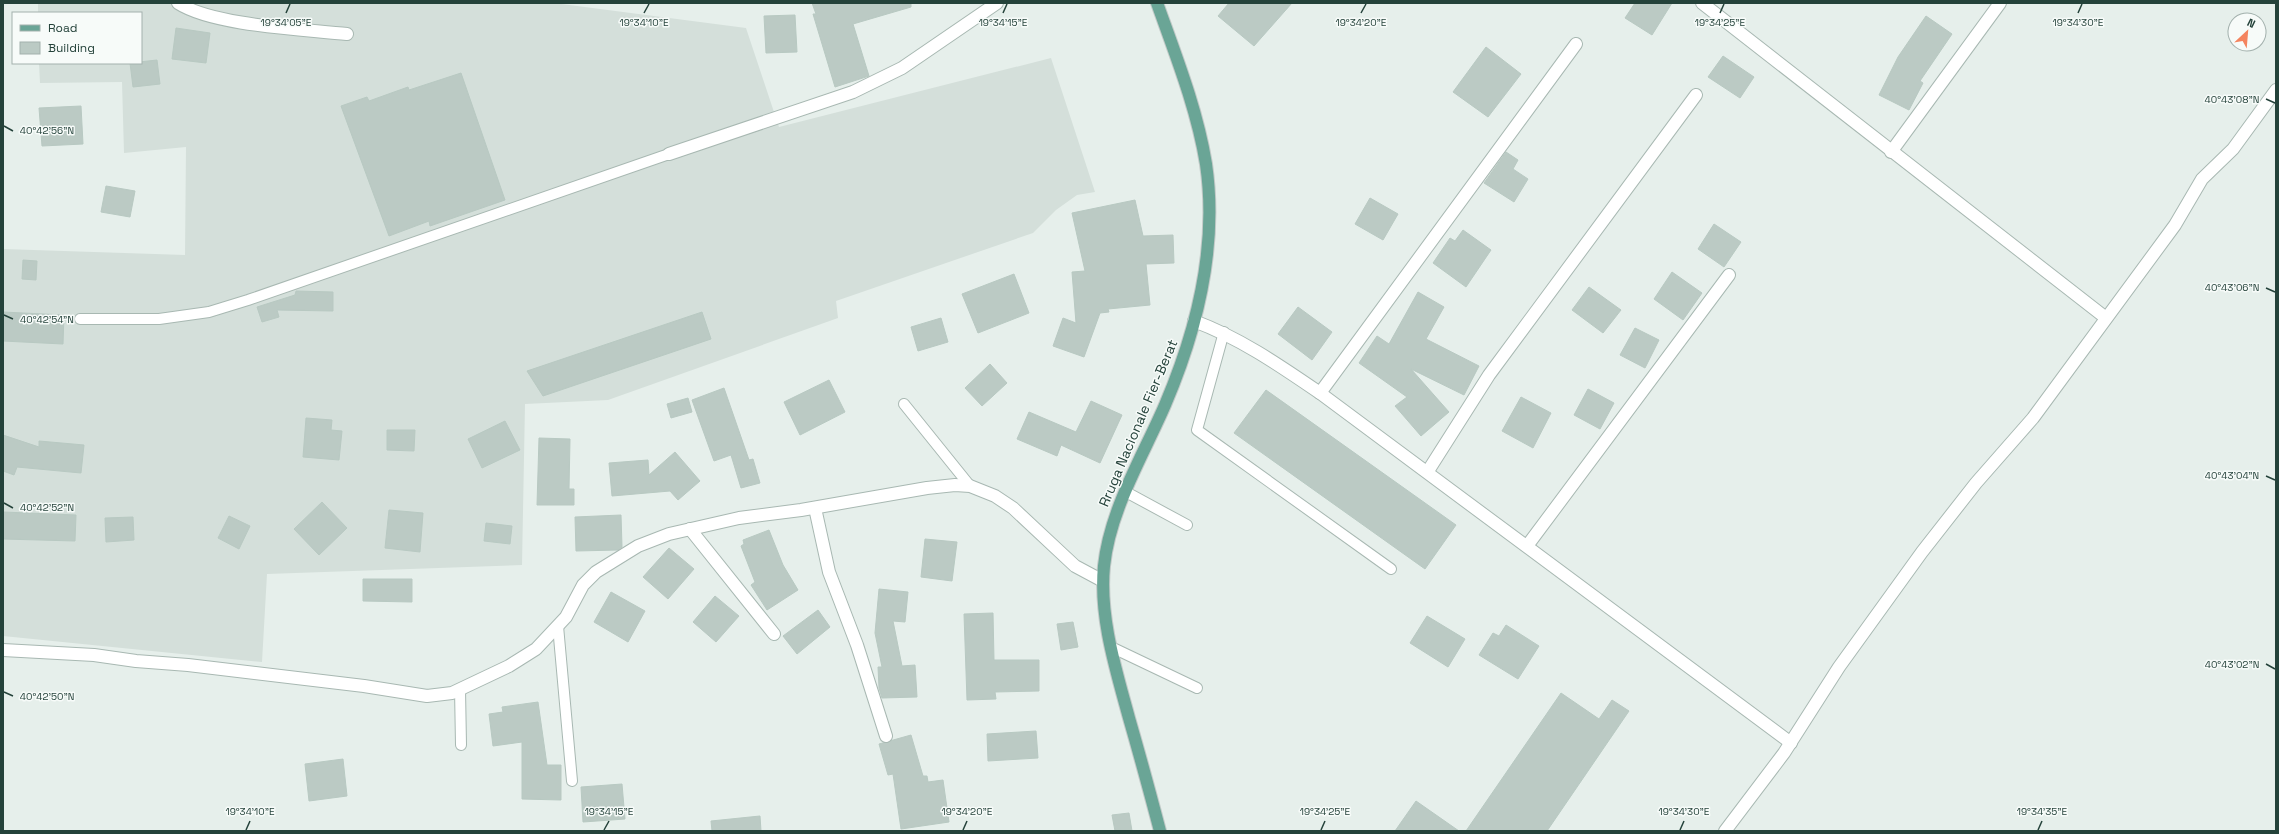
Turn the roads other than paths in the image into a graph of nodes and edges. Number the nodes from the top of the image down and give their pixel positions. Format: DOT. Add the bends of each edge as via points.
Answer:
graph roads {
  1 [pos="178,3"];
  2 [pos="997,3"];
  3 [pos="1157,3"];
  4 [pos="1702,3"];
  5 [pos="2000,3"];
  6 [pos="347,34"];
  7 [pos="1576,44"];
  8 [pos="2276,90"];
  9 [pos="1696,95"];
  10 [pos="1891,152"];
  11 [pos="669,154"];
  12 [pos="1728,276"];
  13 [pos="2106,318"];
  14 [pos="80,319"];
  15 [pos="1194,321"];
  16 [pos="1224,332"];
  17 [pos="1320,392"];
  18 [pos="904,404"];
  19 [pos="1428,472"];
  20 [pos="970,486"];
  21 [pos="1126,492"];
  22 [pos="815,508"];
  23 [pos="1187,525"];
  24 [pos="690,529"];
  25 [pos="1527,546"];
  26 [pos="1391,569"];
  27 [pos="1103,581"];
  28 [pos="558,626"];
  29 [pos="774,634"];
  30 [pos="1111,647"];
  31 [pos="3,650"];
  32 [pos="1197,688"];
  33 [pos="460,689"];
  34 [pos="886,736"];
  35 [pos="1791,743"];
  36 [pos="461,745"];
  37 [pos="572,781"];
  38 [pos="1160,831"];
  39 [pos="1725,831"];
  1 -- 6 [label="street" via="206,14 235,21"];
  2 -- 11 [label="street" via="902,68 854,92"];
  3 -- 15 [label="main road, Rruga Nacionale Fier-Berat" via="1191,103 1208,184 1210,207 1207,246"];
  4 -- 10 [label="street"];
  5 -- 10 [label="street"];
  7 -- 17 [label="street"];
  8 -- 13 [label="street" via="2233,149 2202,179 2176,225"];
  9 -- 19 [label="street" via="1489,375"];
  10 -- 13 [label="street"];
  11 -- 14 [label="lane" via="208,312 159,319"];
  12 -- 25 [label="street"];
  13 -- 35 [label="street" via="2033,418 1976,483 1922,552 1839,667"];
  15 -- 16 [label="street"];
  15 -- 21 [label="main road, Rruga Nacionale Fier-Berat" via="1177,376"];
  16 -- 17 [label="street"];
  16 -- 26 [label="lane" via="1197,430"];
  17 -- 19 [label="street"];
  18 -- 20 [label="lane"];
  19 -- 25 [label="street"];
  20 -- 22 [label="street" via="927,488"];
  20 -- 27 [label="street" via="995,496 1013,508 1075,566"];
  21 -- 23 [label="lane"];
  21 -- 27 [label="main road, Rruga Nacionale Fier-Berat" via="1110,536"];
  22 -- 24 [label="street" via="739,518"];
  22 -- 34 [label="street" via="829,572 857,645"];
  24 -- 28 [label="street" via="638,546 596,572 583,585"];
  24 -- 29 [label="street"];
  25 -- 35 [label="street"];
  27 -- 30 [label="main road, Rruga Nacionale Fier-Berat" via="1103,600"];
  28 -- 33 [label="street" via="536,648 509,666"];
  28 -- 37 [label="lane"];
  30 -- 32 [label="lane"];
  30 -- 38 [label="main road, Rruga Nacionale Fier-Berat"];
  31 -- 33 [label="street" via="94,655 188,665 427,696 452,693"];
  33 -- 36 [label="lane"];
  35 -- 39 [label="street"];
}
